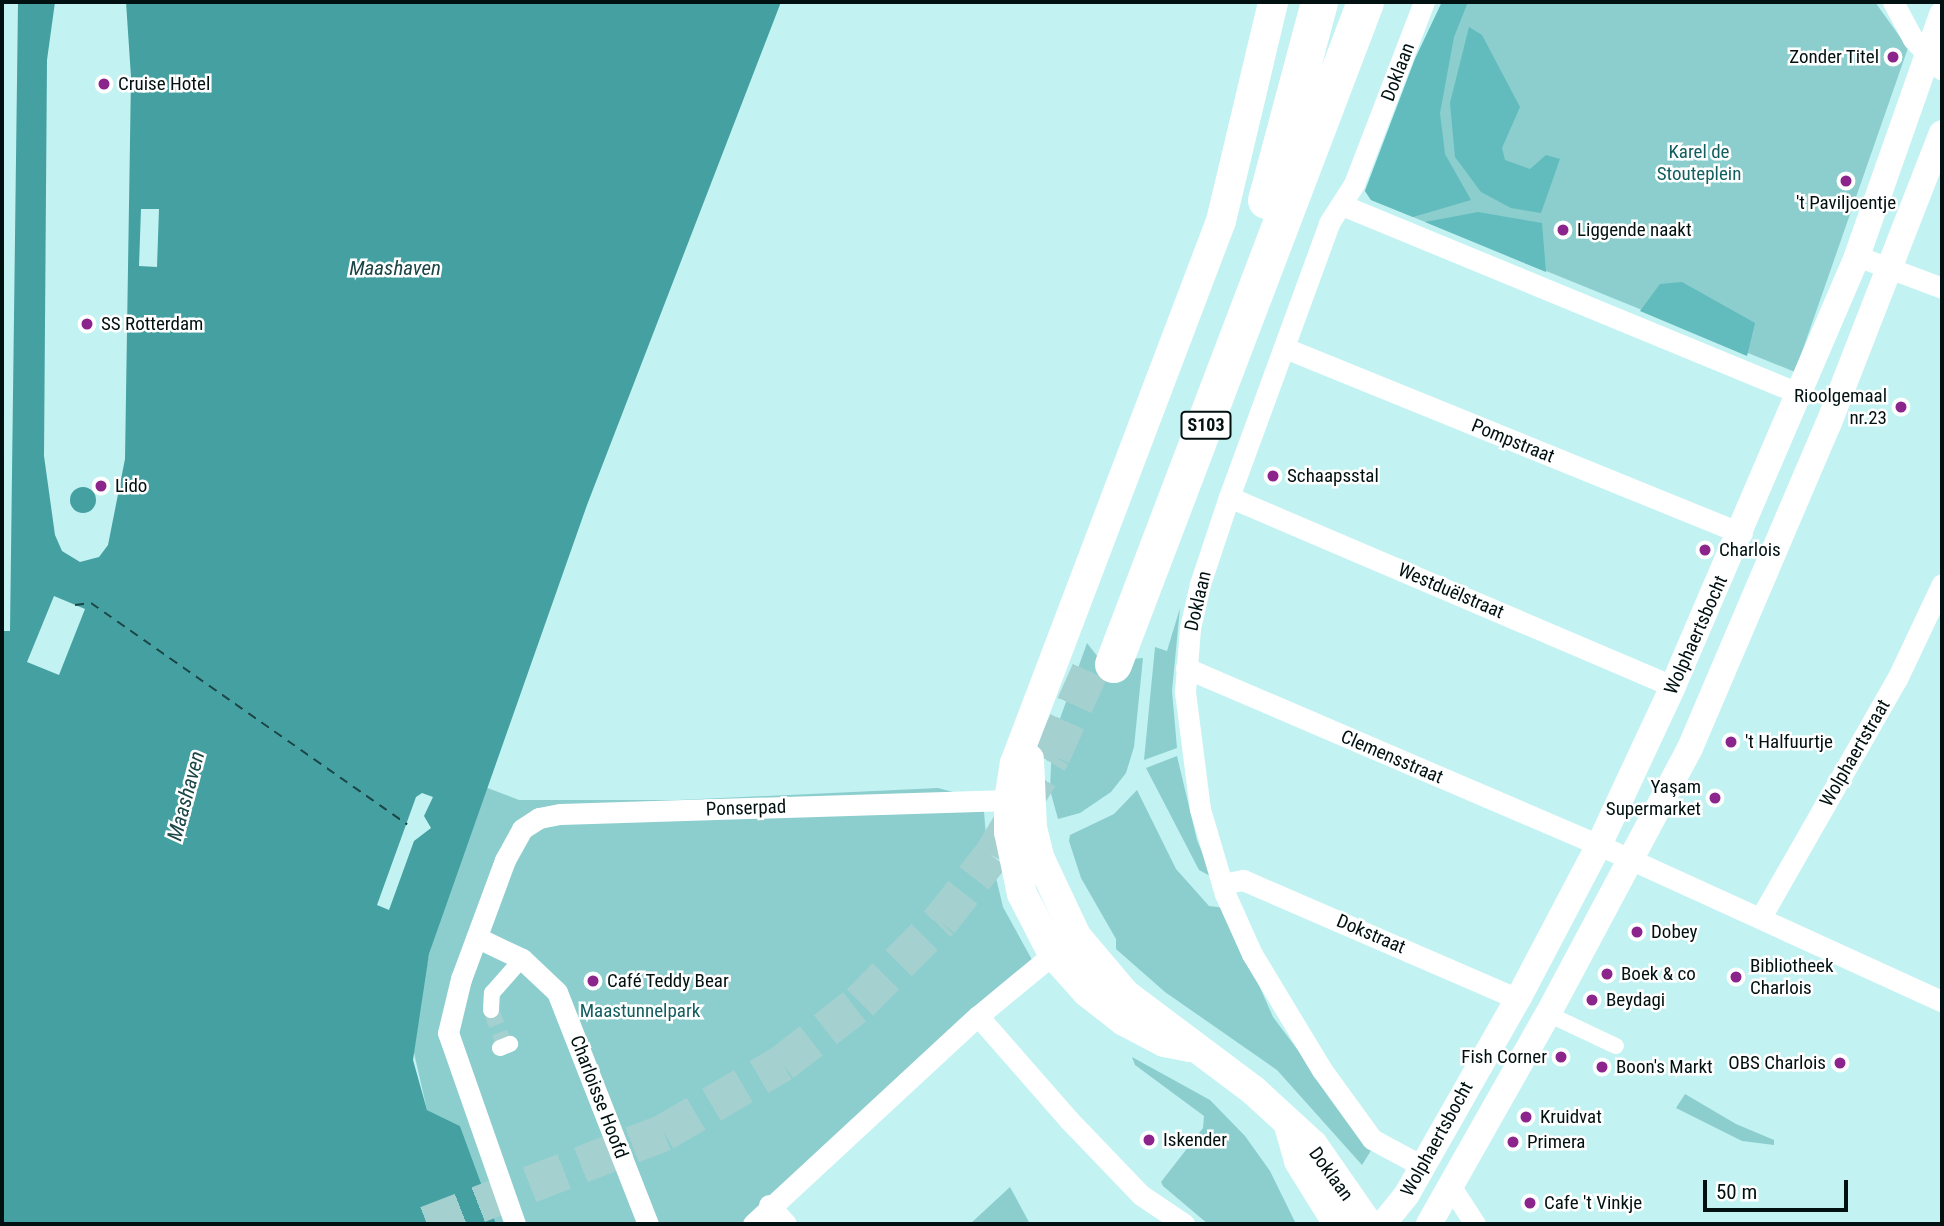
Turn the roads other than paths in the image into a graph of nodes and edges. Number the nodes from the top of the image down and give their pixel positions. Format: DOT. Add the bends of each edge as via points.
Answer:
graph roads {
  1 [pos="1273,2"];
  2 [pos="1319,2"];
  3 [pos="1341,2"];
  4 [pos="1365,2"];
  5 [pos="1424,2"];
  6 [pos="1893,2"];
  7 [pos="1906,20"];
  8 [pos="1941,25"];
  9 [pos="1936,65"];
  10 [pos="1942,134"];
  11 [pos="1275,177"];
  12 [pos="1342,205"];
  13 [pos="1857,256"];
  14 [pos="1890,269"];
  15 [pos="1942,288"];
  16 [pos="1285,348"];
  17 [pos="1801,394"];
  18 [pos="1229,497"];
  19 [pos="1742,534"];
  20 [pos="1942,584"];
  21 [pos="1186,668"];
  22 [pos="1673,686"];
  23 [pos="1030,731"];
  24 [pos="1009,800"];
  25 [pos="1599,845"];
  26 [pos="1630,862"];
  27 [pos="1222,884"];
  28 [pos="1761,917"];
  29 [pos="478,938"];
  30 [pos="1064,945"];
  31 [pos="522,960"];
  32 [pos="1518,999"];
  33 [pos="1942,1001"];
  34 [pos="491,1010"];
  35 [pos="1548,1014"];
  36 [pos="978,1016"];
  37 [pos="1616,1046"];
  38 [pos="1290,1129"];
  39 [pos="1426,1156"];
  40 [pos="1456,1176"];
  41 [pos="769,1205"];
  42 [pos="1175,1218"];
  43 [pos="515,1224"];
  44 [pos="648,1224"];
  45 [pos="753,1224"];
  46 [pos="786,1224"];
  47 [pos="1338,1224"];
  48 [pos="1368,1224"];
  49 [pos="1383,1224"];
  50 [pos="1429,1224"];
  51 [pos="1475,1224"];
  1 -- 23 [label="main road, Doklaan" via="1239,158 1214,243"];
  2 -- 11 [label="highway, S103"];
  3 -- 11 [label="highway"];
  4 -- 11 [label="highway, S103" via="1105,661"];
  5 -- 12 [label="street, Doklaan"];
  6 -- 7 [label="street"];
  7 -- 8 [label="street"];
  7 -- 9 [label="street"];
  8 -- 9 [label="street, Wolphaertsbocht"];
  9 -- 13 [label="street, Wolphaertsbocht"];
  10 -- 14 [label="street, Wolphaertsbocht"];
  12 -- 16 [label="street, Doklaan" via="1328,223"];
  12 -- 17 [label="street"];
  13 -- 14 [label="street"];
  13 -- 17 [label="street, Wolphaertsbocht"];
  14 -- 15 [label="street"];
  14 -- 26 [label="street, Wolphaertsbocht" via="1690,748"];
  16 -- 18 [label="street, Doklaan"];
  16 -- 19 [label="street, Pompstraat"];
  17 -- 19 [label="street, Wolphaertsbocht"];
  18 -- 21 [label="street, Doklaan" via="1200,584"];
  18 -- 22 [label="street, Westduëlstraat"];
  19 -- 22 [label="street, Wolphaertsbocht"];
  20 -- 28 [label="street, Wolphaertstraat" via="1897,679"];
  21 -- 25 [label="street, Clemensstraat"];
  21 -- 27 [label="street, Doklaan" via="1193,779"];
  22 -- 25 [label="street, Wolphaertsbocht"];
  23 -- 24 [label="main road, Doklaan" via="1014,763"];
  23 -- 30 [label="main road, Doklaan" via="1032,828"];
  24 -- 29 [label="street, Ponserpad" via="539,818 497,855"];
  24 -- 30 [label="main road, Doklaan" via="1009,832 1023,894"];
  25 -- 26 [label="street, Clemensstraat"];
  25 -- 32 [label="street, Wolphaertsbocht"];
  26 -- 28 [label="street"];
  26 -- 35 [label="street, Wolphaertsbocht"];
  27 -- 32 [label="street, Dokstraat" via="1243,880"];
  27 -- 39 [label="street, Doklaan" via="1258,965 1348,1107 1377,1144"];
  28 -- 33 [label="street"];
  29 -- 31 [label="street, Charloisse Hoofd"];
  29 -- 43 [label="street" via="457,990 448,1042"];
  30 -- 36 [label="street"];
  30 -- 38 [label="main road, Doklaan" via="1087,992 1125,1021 1164,1042 1190,1047 1253,1090"];
  31 -- 34 [label="street" via="492,993"];
  31 -- 44 [label="street, Charloisse Hoofd" via="545,975 564,1005"];
  32 -- 39 [label="street, Wolphaertsbocht"];
  35 -- 37 [label="street"];
  35 -- 40 [label="street, Wolphaertsbocht"];
  36 -- 41 [label="street"];
  36 -- 42 [label="street" via="1141,1195"];
  38 -- 47 [label="main road, Doklaan" via="1299,1161"];
  38 -- 48 [label="main road, Doklaan" via="1313,1145"];
  39 -- 40 [label="street" via="1445,1163"];
  39 -- 49 [label="street, Wolphaertsbocht"];
  40 -- 50 [label="street, Wolphaertsbocht"];
  40 -- 51 [label="street"];
  41 -- 45 [label="street"];
  41 -- 46 [label="street"];
}
